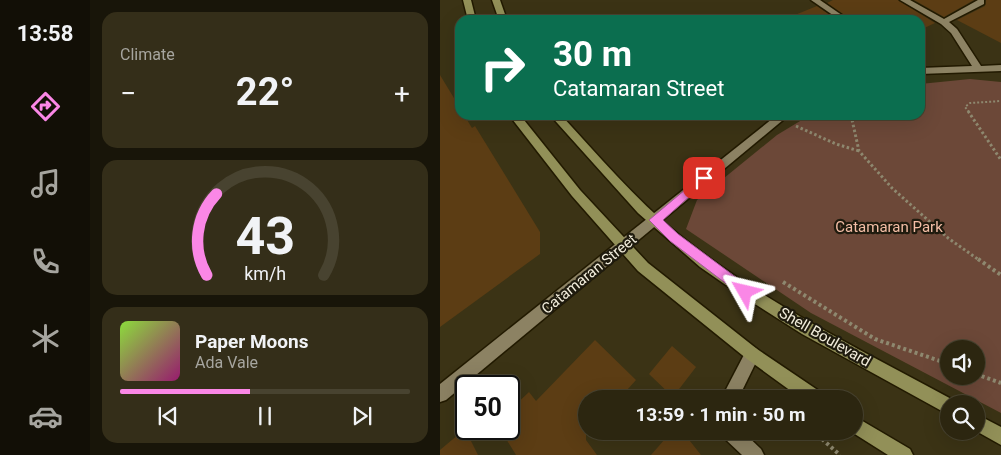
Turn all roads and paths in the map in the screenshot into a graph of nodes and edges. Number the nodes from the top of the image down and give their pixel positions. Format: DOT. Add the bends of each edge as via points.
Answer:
graph roads {
  1 [pos="467,0"];
  2 [pos="496,0"];
  3 [pos="815,0"];
  4 [pos="906,0"];
  5 [pos="982,2"];
  6 [pos="471,15"];
  7 [pos="501,15"];
  8 [pos="838,15"];
  9 [pos="944,22"];
  10 [pos="976,67"];
  11 [pos="1001,68"];
  12 [pos="925,71"];
  13 [pos="1001,101"];
  14 [pos="518,120"];
  15 [pos="560,120"];
  16 [pos="778,120"];
  17 [pos="852,120"];
  18 [pos="796,126"];
  19 [pos="859,151"];
  20 [pos="1001,160"];
  21 [pos="655,220"];
  22 [pos="623,247"];
  23 [pos="1001,275"];
  24 [pos="783,282"];
  25 [pos="752,354"];
  26 [pos="940,361"];
  27 [pos="985,377"];
  28 [pos="1001,383"];
  29 [pos="734,390"];
  30 [pos="803,390"];
  31 [pos="440,394"];
  32 [pos="940,402"];
  33 [pos="863,430"];
  34 [pos="739,440"];
  35 [pos="823,440"];
  36 [pos="755,455"];
  37 [pos="840,455"];
  38 [pos="904,455"];
  1 -- 6 [label="main road"];
  2 -- 7 [label="main road"];
  3 -- 8 [label="street"];
  4 -- 9 [label="street"];
  5 -- 9 [label="street"];
  9 -- 10 [label="street" via="954,31"];
  10 -- 11 [label="street"];
  10 -- 12 [label="street"];
  13 -- 20 [label="path" via="970,103 965,107"];
  14 -- 22 [label="main road"];
  15 -- 21 [label="main road, Shell Boulevard"];
  16 -- 21 [label="street, Catamaran Street"];
  17 -- 19 [label="path"];
  18 -- 19 [label="path"];
  19 -- 23 [label="path" via="892,188 948,238"];
  21 -- 22 [label="street, Catamaran Street"];
  21 -- 32 [label="main road, Shell Boulevard" via="745,292"];
  22 -- 25 [label="main road" via="643,267"];
  22 -- 31 [label="street, Catamaran Street"];
  24 -- 26 [label="path" via="875,339"];
  25 -- 29 [label="street"];
  25 -- 30 [label="main road"];
  27 -- 28 [label="path"];
  33 -- 38 [label="main road"];
  34 -- 36 [label="street"];
  35 -- 37 [label="path"];
}
